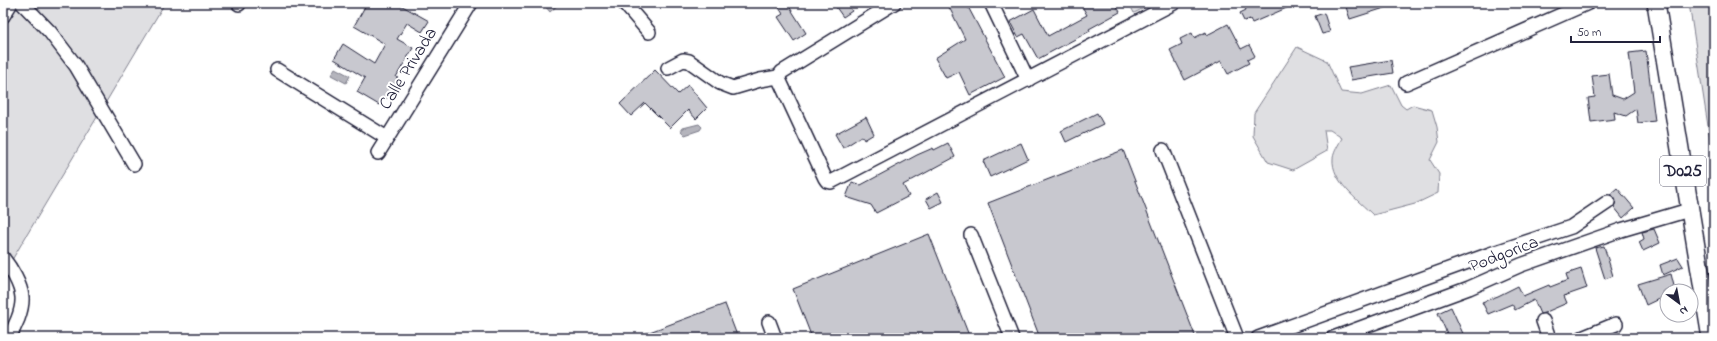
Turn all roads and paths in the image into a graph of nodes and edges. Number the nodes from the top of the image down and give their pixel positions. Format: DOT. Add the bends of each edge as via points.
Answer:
graph roads {
  1 [pos="11,3"];
  2 [pos="22,3"];
  3 [pos="471,3"];
  4 [pos="624,3"];
  5 [pos="894,3"];
  6 [pos="991,3"];
  7 [pos="1174,3"];
  8 [pos="1588,3"];
  9 [pos="1656,3"];
  10 [pos="3,16"];
  11 [pos="649,32"];
  12 [pos="668,68"];
  13 [pos="277,70"];
  14 [pos="778,77"];
  15 [pos="1028,80"];
  16 [pos="1406,83"];
  17 [pos="387,138"];
  18 [pos="1163,150"];
  19 [pos="378,153"];
  20 [pos="134,164"];
  21 [pos="1608,202"];
  22 [pos="1689,210"];
  23 [pos="971,235"];
  24 [pos="3,258"];
  25 [pos="1543,321"];
  26 [pos="769,322"];
  27 [pos="1616,324"];
  28 [pos="8,338"];
  29 [pos="776,338"];
  30 [pos="1012,338"];
  31 [pos="1237,338"];
  32 [pos="1258,338"];
  33 [pos="1333,338"];
  34 [pos="1549,338"];
  35 [pos="1582,338"];
  36 [pos="1711,338"];
  1 -- 10 [label="street"];
  2 -- 20 [label="street" via="50,32 76,66"];
  3 -- 17 [label="street, Calle Privada"];
  4 -- 11 [label="street"];
  5 -- 14 [label="street" via="782,72"];
  6 -- 15 [label="street"];
  7 -- 15 [label="street"];
  8 -- 16 [label="street"];
  9 -- 22 [label="main road, D025"];
  12 -- 14 [label="street" via="683,60 689,61 733,88"];
  13 -- 17 [label="street"];
  14 -- 15 [label="street" via="829,182"];
  17 -- 19 [label="street, Calle Privada"];
  18 -- 31 [label="street"];
  21 -- 32 [label="street" via="1571,228 1490,254"];
  22 -- 33 [label="street, Podgorica" via="1621,230 1521,265 1443,298"];
  22 -- 36 [label="main road, D025"];
  23 -- 30 [label="street"];
  24 -- 28 [label="street" via="12,269 22,298 17,325"];
  25 -- 34 [label="street"];
  26 -- 29 [label="street"];
  27 -- 35 [label="street"];
}
